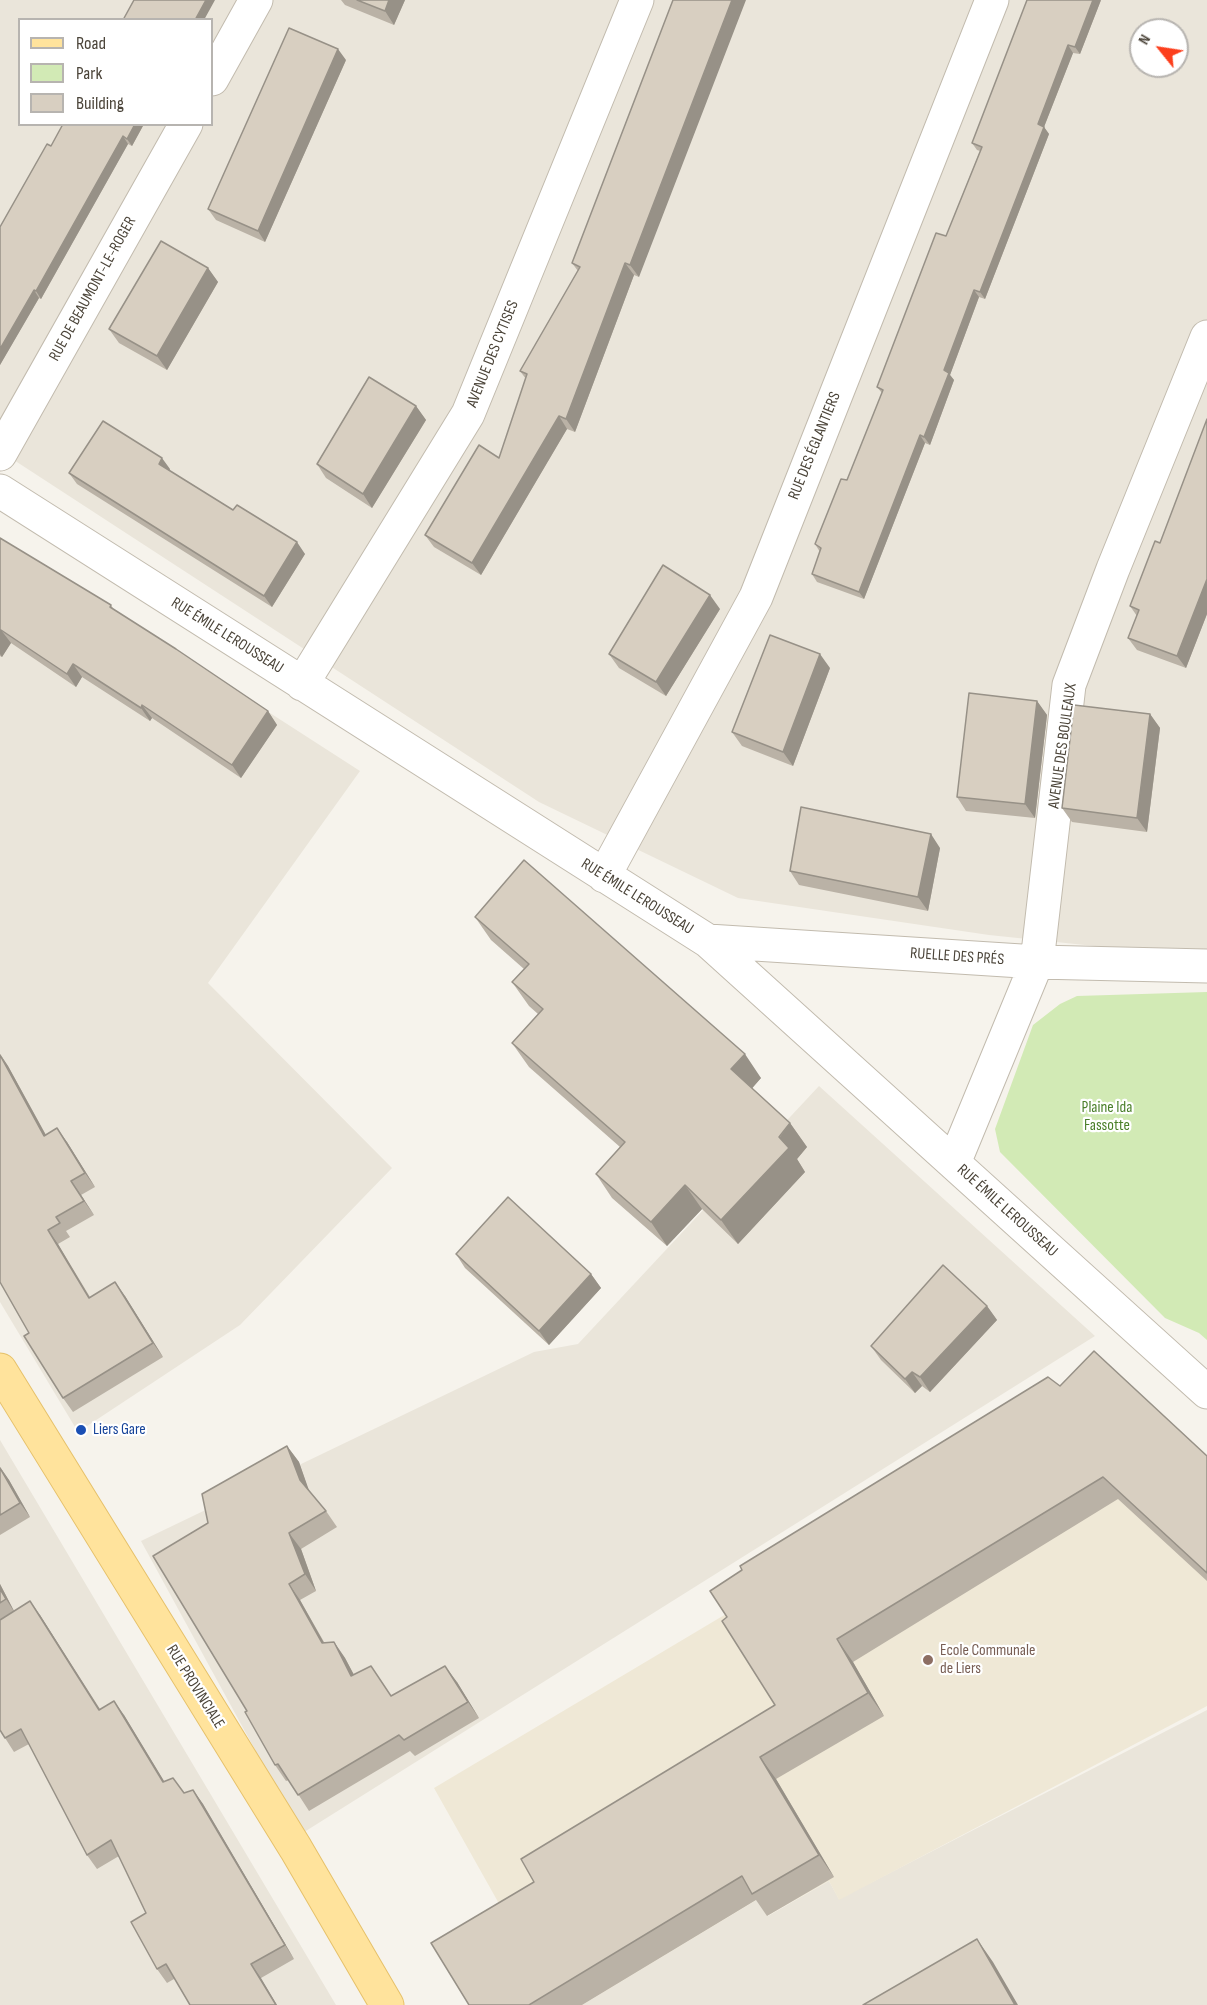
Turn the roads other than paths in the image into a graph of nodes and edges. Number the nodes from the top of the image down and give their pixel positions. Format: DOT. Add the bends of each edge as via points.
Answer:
graph roads {
  1 [pos="256,0"];
  2 [pos="637,0"];
  3 [pos="992,0"];
  4 [pos="213,77"];
  5 [pos="185,126"];
  6 [pos="1207,337"];
  7 [pos="0,454"];
  8 [pos="0,491"];
  9 [pos="302,684"];
  10 [pos="604,876"];
  11 [pos="708,941"];
  12 [pos="1037,962"];
  13 [pos="1207,966"];
  14 [pos="954,1163"];
  15 [pos="0,1370"];
  16 [pos="1207,1392"];
  17 [pos="387,2005"];
  1 -- 4 [label="street"];
  2 -- 9 [label="street, AVENUE DES CYTISES" via="468,414"];
  3 -- 10 [label="street, RUE DES ÉGLANTIERS" via="756,597"];
  5 -- 7 [label="street, RUE DE BEAUMONT-LE-ROGER"];
  6 -- 12 [label="street, AVENUE DES BOULEAUX" via="1069,685"];
  8 -- 9 [label="street, RUE ÉMILE LEROUSSEAU"];
  9 -- 10 [label="street, RUE ÉMILE LEROUSSEAU"];
  10 -- 11 [label="street, RUE ÉMILE LEROUSSEAU"];
  11 -- 12 [label="street, RUELLE DES PRÉS"];
  11 -- 14 [label="street, RUE ÉMILE LEROUSSEAU"];
  12 -- 13 [label="street, RUELLE DES PRÉS"];
  12 -- 14 [label="street, AVENUE DES BOULEAUX"];
  14 -- 16 [label="street, RUE ÉMILE LEROUSSEAU"];
  15 -- 17 [label="main road, RUE PROVINCIALE" via="296,1849"];
}
